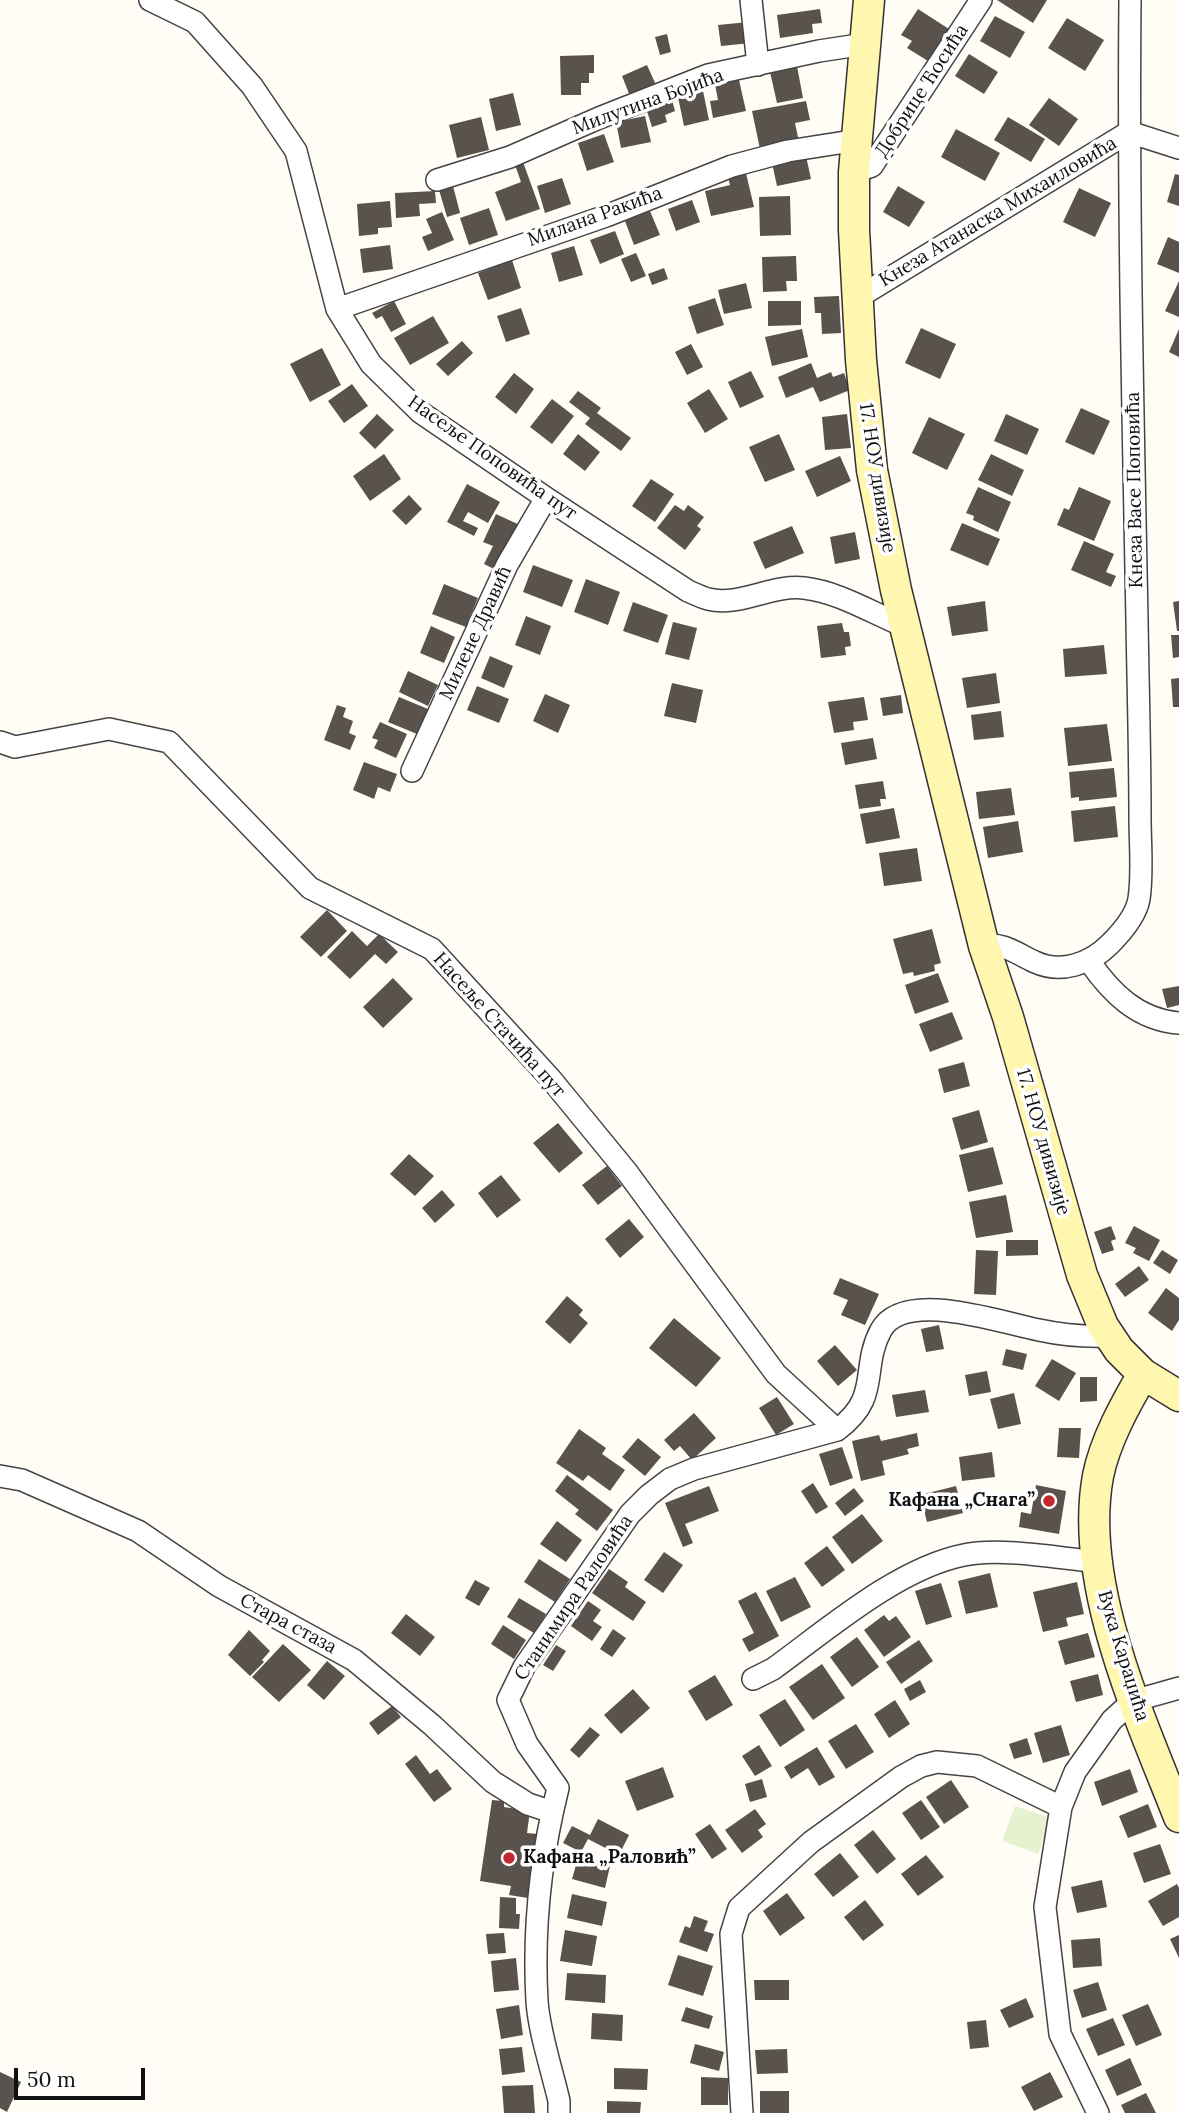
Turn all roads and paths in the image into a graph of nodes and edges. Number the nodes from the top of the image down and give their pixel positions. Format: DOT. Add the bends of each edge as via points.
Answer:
graph roads {
  1 [pos="150,0"];
  2 [pos="751,0"];
  3 [pos="869,0"];
  4 [pos="981,0"];
  5 [pos="1130,0"];
  6 [pos="865,44"];
  7 [pos="758,65"];
  8 [pos="1129,132"];
  9 [pos="858,140"];
  10 [pos="1179,148"];
  11 [pos="854,172"];
  12 [pos="438,180"];
  13 [pos="857,298"];
  14 [pos="337,309"];
  15 [pos="546,498"];
  16 [pos="904,626"];
  17 [pos="0,742"];
  18 [pos="412,771"];
  19 [pos="984,946"];
  20 [pos="1089,961"];
  21 [pos="1179,1023"];
  22 [pos="1109,1336"];
  23 [pos="1143,1374"];
  24 [pos="1179,1396"];
  25 [pos="837,1430"];
  26 [pos="0,1476"];
  27 [pos="1097,1562"];
  28 [pos="752,1679"];
  29 [pos="1179,1688"];
  30 [pos="1133,1701"];
  31 [pos="1061,1807"];
  32 [pos="552,1811"];
  33 [pos="1179,1817"];
  34 [pos="559,2113"];
  35 [pos="742,2113"];
  36 [pos="1098,2113"];
  1 -- 14 [label="street, Насеље Поповића пут" via="195,22 252,86 296,151"];
  2 -- 7 [label="street"];
  3 -- 6 [label="street, 17. НОУ дивизије"];
  4 -- 11 [label="street, Добрице Ћосића" via="872,166"];
  5 -- 8 [label="street, Кнеза Васе Поповића"];
  6 -- 7 [label="street, Милутина Бојића"];
  6 -- 9 [label="street, 17. НОУ дивизије"];
  7 -- 12 [label="street, Милутина Бојића" via="709,75 510,157"];
  8 -- 10 [label="street, Кнеза Атанаска Михаиловића"];
  8 -- 13 [label="street, Кнеза Атанаска Михаиловића"];
  8 -- 20 [label="street, Кнеза Васе Поповића" via="1140,884 1139,903 1130,920"];
  9 -- 11 [label="street, 17. НОУ дивизије"];
  9 -- 14 [label="street, Милана Ракића" via="732,166 606,216"];
  11 -- 13 [label="street, 17. НОУ дивизије"];
  13 -- 16 [label="street, 17. НОУ дивизије" via="872,470"];
  14 -- 15 [label="street, Насеље Поповића пут" via="371,364 420,412"];
  15 -- 16 [label="street, Насеље Поповића пут" via="688,591 709,599 805,588"];
  15 -- 18 [label="street, Милене Дравић" via="507,565"];
  16 -- 19 [label="street, 17. НОУ дивизије"];
  17 -- 25 [label="street, Насеље Стачића пут" via="15,747 109,729 169,742 310,887 432,949 550,1078 627,1172 776,1374"];
  19 -- 20 [label="street" via="1004,946 1055,967"];
  19 -- 22 [label="street, 17. НОУ дивизије" via="1082,1275"];
  20 -- 21 [label="street" via="1105,984 1129,1005 1160,1022"];
  22 -- 23 [label="street, 17. НОУ дивизије"];
  22 -- 25 [label="street" via="1059,1334 933,1309 909,1310 882,1327 858,1412"];
  23 -- 24 [label="street, 17. НОУ дивизије"];
  23 -- 27 [label="street, Вука Караџића" via="1098,1474"];
  25 -- 32 [label="street, Станимира Раловића" via="694,1469 670,1479 630,1514 524,1667 508,1700 527,1744 558,1788"];
  26 -- 32 [label="street, Стара стаза" via="22,1480 138,1531 219,1586 354,1660 493,1782 528,1804"];
  27 -- 28 [label="street" via="965,1554 900,1579"];
  27 -- 30 [label="street, Вука Караџића" via="1105,1613"];
  29 -- 30 [label="street"];
  30 -- 31 [label="street" via="1112,1720 1075,1772"];
  30 -- 33 [label="street, Вука Караџића"];
  31 -- 35 [label="street" via="977,1766 937,1762 921,1766 811,1842 739,1908 731,1934"];
  31 -- 36 [label="street" via="1045,1907 1060,2034"];
  32 -- 34 [label="street, Станимира Раловића" via="538,1905 537,2003"];
}
